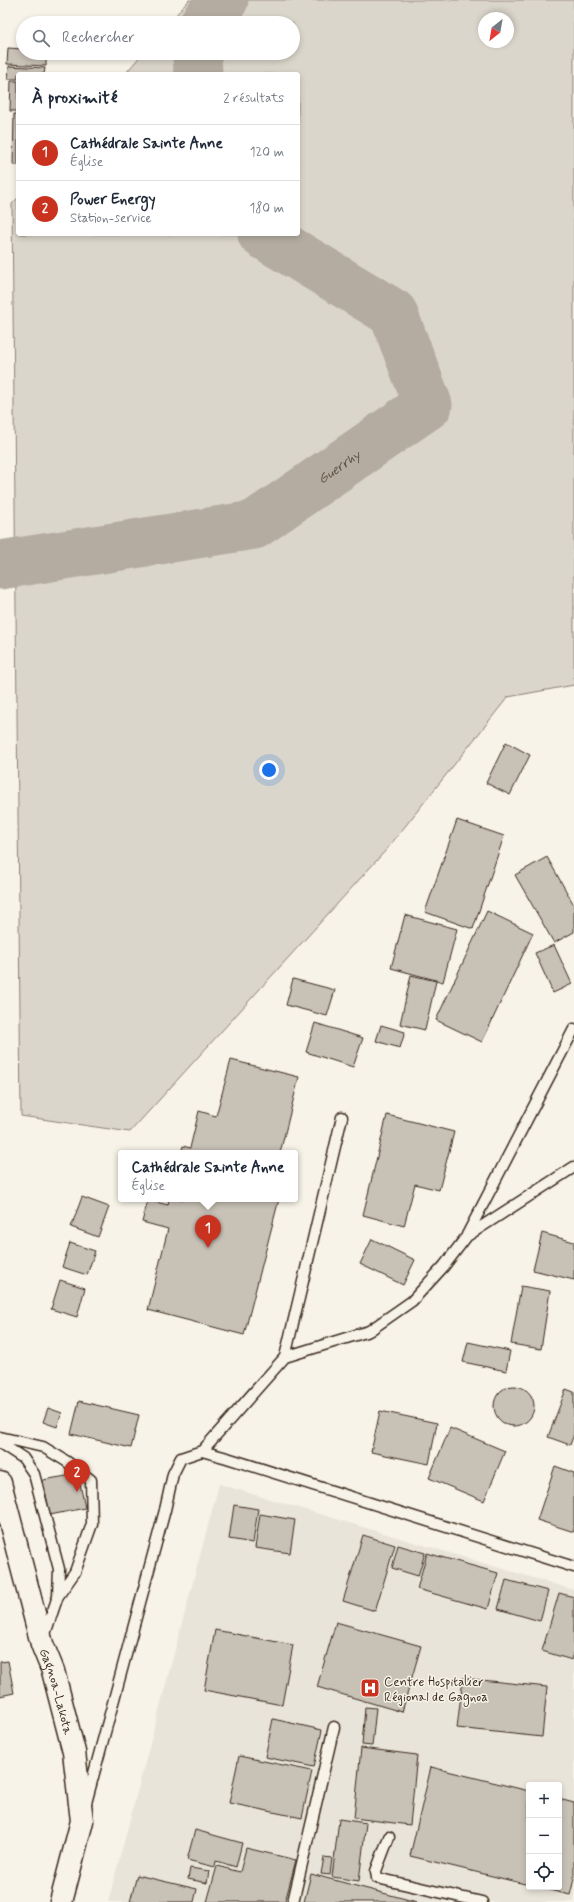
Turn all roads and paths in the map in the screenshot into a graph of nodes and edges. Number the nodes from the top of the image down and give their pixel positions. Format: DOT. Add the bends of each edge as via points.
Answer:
graph roads {
  1 [pos="574,1029"];
  2 [pos="342,1117"];
  3 [pos="574,1167"];
  4 [pos="467,1236"];
  5 [pos="285,1357"];
  6 [pos="0,1437"];
  7 [pos="0,1442"];
  8 [pos="202,1451"];
  9 [pos="0,1483"];
  10 [pos="574,1567"];
  11 [pos="58,1596"];
  12 [pos="42,1644"];
  13 [pos="334,1727"];
  14 [pos="82,1821"];
  15 [pos="389,1836"];
  16 [pos="444,1897"];
  17 [pos="61,1902"];
  18 [pos="292,1902"];
  19 [pos="482,1902"];
  1 -- 4 [label="lane"];
  2 -- 5 [label="lane"];
  3 -- 4 [label="lane"];
  4 -- 5 [label="lane" via="412,1301 369,1331"];
  5 -- 8 [label="lane"];
  6 -- 11 [label="lane" via="43,1447 90,1480 92,1524 75,1572"];
  7 -- 11 [label="lane" via="23,1458 34,1474 59,1569"];
  8 -- 10 [label="lane"];
  8 -- 14 [label="lane" via="181,1458 173,1474"];
  9 -- 12 [label="main road, Gagnoa-Lakota"];
  11 -- 12 [label="lane"];
  12 -- 14 [label="main road, Gagnoa-Lakota" via="53,1671 74,1752"];
  13 -- 18 [label="lane"];
  14 -- 17 [label="main road, Gagnoa-Lakota"];
  15 -- 16 [label="lane" via="376,1871 378,1878"];
  16 -- 19 [label="lane"];
}
